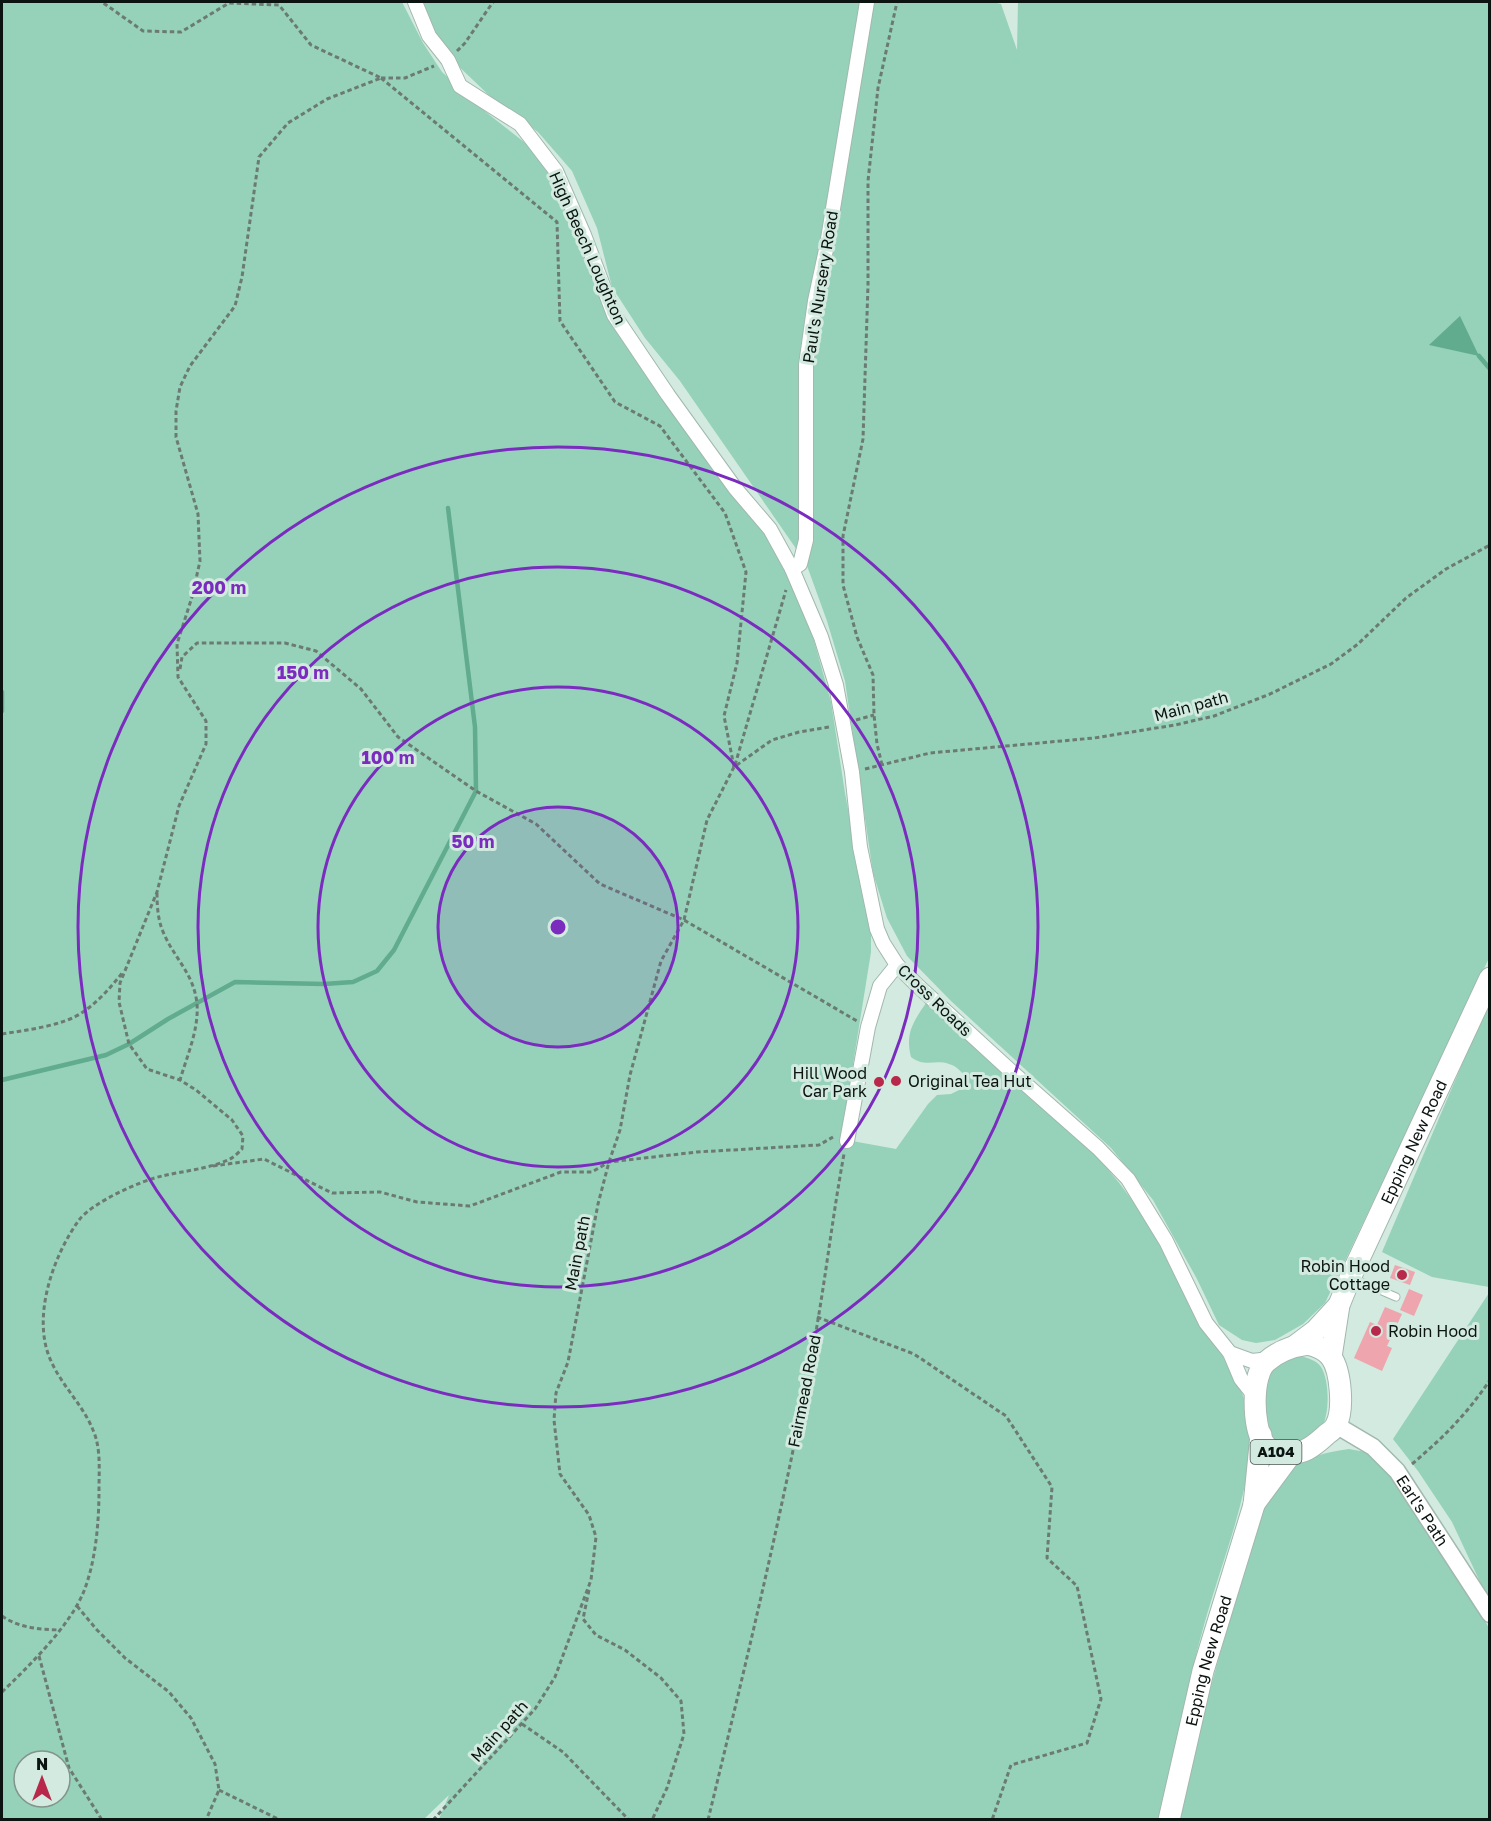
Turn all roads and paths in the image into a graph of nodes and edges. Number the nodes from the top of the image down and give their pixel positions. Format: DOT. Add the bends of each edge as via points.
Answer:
graph roads {
  1 [pos="102,2"];
  2 [pos="415,2"];
  3 [pos="493,2"];
  4 [pos="867,2"];
  5 [pos="897,2"];
  6 [pos="448,60"];
  7 [pos="381,78"];
  8 [pos="1490,545"];
  9 [pos="792,568"];
  10 [pos="178,677"];
  11 [pos="843,723"];
  12 [pos="882,765"];
  13 [pos="734,767"];
  14 [pos="852,772"];
  15 [pos="157,892"];
  16 [pos="684,920"];
  17 [pos="897,965"];
  18 [pos="126,969"];
  19 [pos="1490,978"];
  20 [pos="868,1027"];
  21 [pos="2,1034"];
  22 [pos="180,1080"];
  23 [pos="848,1134"];
  24 [pos="609,1162"];
  25 [pos="194,1168"];
  26 [pos="1350,1278"];
  27 [pos="1396,1297"];
  28 [pos="1339,1305"];
  29 [pos="818,1317"];
  30 [pos="1295,1346"];
  31 [pos="1230,1353"];
  32 [pos="1331,1357"];
  33 [pos="1270,1359"];
  34 [pos="1490,1380"];
  35 [pos="1256,1398"];
  36 [pos="1336,1425"];
  37 [pos="1261,1435"];
  38 [pos="1291,1454"];
  39 [pos="1399,1475"];
  40 [pos="1254,1505"];
  41 [pos="591,1580"];
  42 [pos="77,1605"];
  43 [pos="1490,1614"];
  44 [pos="2,1616"];
  45 [pos="59,1630"];
  46 [pos="39,1656"];
  47 [pos="2,1692"];
  48 [pos="522,1724"];
  49 [pos="219,1790"];
  50 [pos="102,1820"];
  51 [pos="206,1820"];
  52 [pos="280,1820"];
  53 [pos="433,1820"];
  54 [pos="629,1820"];
  55 [pos="652,1820"];
  56 [pos="708,1820"];
  57 [pos="992,1820"];
  58 [pos="1169,1820"];
  1 -- 7 [label="path" via="143,31 181,32 229,3 279,5 310,45"];
  2 -- 6 [label="street, High Beech Loughton" via="429,36"];
  3 -- 6 [label="path" via="465,43"];
  4 -- 9 [label="street, Paul's Nursery Road" via="806,365 806,540 801,564"];
  5 -- 12 [label="path" via="878,88 868,181 863,440 843,536 843,585 857,637 873,675"];
  6 -- 7 [label="path" via="405,78"];
  6 -- 9 [label="street, High Beech Loughton" via="460,86 520,124 556,171 614,315 728,478 770,529"];
  7 -- 10 [label="path" via="327,99 288,123 259,157 235,306 190,366 180,387 176,437 198,514 200,561 177,644"];
  7 -- 13 [label="path" via="557,222 560,321 615,402 660,426 725,513 746,572 737,663 724,716"];
  8 -- 12 [label="path, Main path" via="1446,569 1406,598 1331,664 1214,716 1094,738 930,753"];
  9 -- 11 [label="street, Cross Roads" via="821,637"];
  9 -- 13 [label="path"];
  10 -- 15 [label="path" via="206,721 206,744 179,806"];
  10 -- 16 [label="path" via="182,657 196,643 285,643 316,651 361,689 398,737 432,762 536,824 600,884"];
  11 -- 13 [label="path, Main path" via="772,740"];
  11 -- 14 [label="street, Cross Roads"];
  12 -- 14 [label="path, Main path"];
  13 -- 16 [label="path, Main path" via="707,820"];
  14 -- 17 [label="street, Cross Roads" via="877,929"];
  15 -- 18 [label="path"];
  15 -- 22 [label="path" via="164,935 188,972 197,1003 196,1026"];
  16 -- 20 [label="path"];
  16 -- 24 [label="path, Main path" via="661,961"];
  17 -- 20 [label="street" via="880,986"];
  17 -- 31 [label="street, Cross Roads" via="1128,1179 1166,1241 1206,1323"];
  18 -- 21 [label="path" via="106,993 81,1013 31,1030"];
  18 -- 22 [label="path" via="119,1002 129,1044 147,1069"];
  19 -- 26 [label="main road, Epping New Road"];
  20 -- 23 [label="street"];
  22 -- 25 [label="path" via="232,1120 243,1136 242,1149 230,1160"];
  23 -- 24 [label="path" via="819,1145"];
  23 -- 29 [label="path, Fairmead Road"];
  24 -- 25 [label="path" via="592,1172 561,1172 470,1206 417,1202 380,1192 332,1193 264,1159"];
  24 -- 41 [label="path, Main path" via="568,1362 556,1393 554,1420 560,1474 589,1515 596,1537"];
  25 -- 42 [label="path" via="158,1177 99,1202 80,1219 58,1257 44,1301 44,1340 51,1362 85,1412 98,1452 96,1542 85,1590"];
  26 -- 27 [label="lane"];
  26 -- 28 [label="main road, Epping New Road"];
  28 -- 30 [label="main road, Epping New Road"];
  28 -- 32 [label="main road, Epping New Road"];
  29 -- 56 [label="path, Fairmead Road" via="768,1573"];
  29 -- 57 [label="path" via="914,1354 1006,1416 1052,1487 1047,1558 1077,1586 1101,1699 1087,1743 1011,1765"];
  30 -- 32 [label="main road" via="1318,1347"];
  30 -- 33 [label="main road"];
  31 -- 33 [label="street" via="1252,1361"];
  31 -- 35 [label="street, Cross Roads" via="1241,1379"];
  32 -- 36 [label="main road" via="1339,1377 1341,1404"];
  33 -- 35 [label="main road, A104" via="1258,1375"];
  34 -- 39 [label="path" via="1448,1433"];
  35 -- 37 [label="main road, A104"];
  36 -- 38 [label="main road, A104" via="1314,1447"];
  36 -- 39 [label="street, Earl's Path" via="1373,1447"];
  37 -- 38 [label="main road, A104" via="1271,1451"];
  37 -- 40 [label="main road, Epping New Road / A104"];
  38 -- 40 [label="main road, Epping New Road / A104"];
  39 -- 43 [label="street, Earl's Path"];
  40 -- 58 [label="main road, Epping New Road / A104" via="1203,1671"];
  41 -- 48 [label="path, Main path" via="555,1677"];
  41 -- 55 [label="path" via="583,1619 596,1635 625,1650 661,1678 681,1701 684,1734"];
  42 -- 45 [label="path"];
  42 -- 49 [label="path" via="96,1630 169,1692 191,1718 215,1764"];
  44 -- 45 [label="path" via="32,1629"];
  45 -- 46 [label="path"];
  46 -- 47 [label="path"];
  46 -- 50 [label="path" via="69,1768"];
  48 -- 53 [label="path, Main path"];
  48 -- 54 [label="path" via="563,1752"];
  49 -- 51 [label="path"];
  49 -- 52 [label="path"];
}
